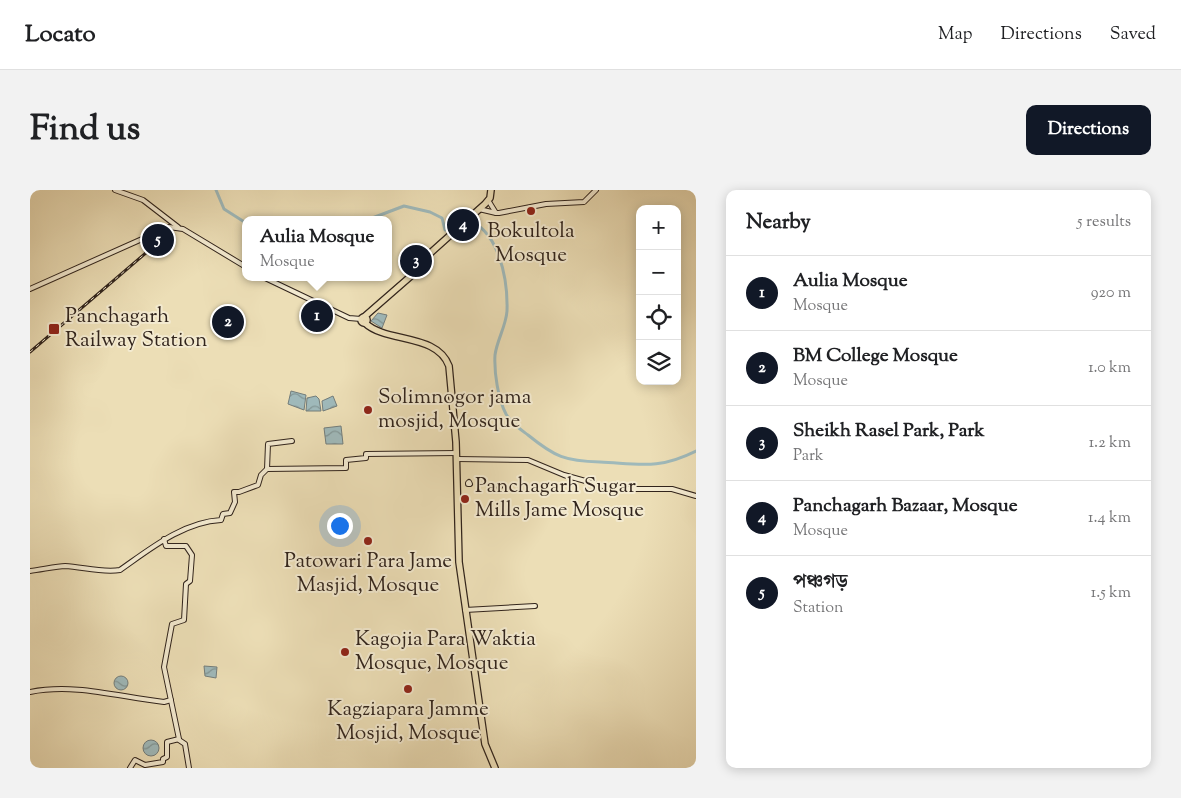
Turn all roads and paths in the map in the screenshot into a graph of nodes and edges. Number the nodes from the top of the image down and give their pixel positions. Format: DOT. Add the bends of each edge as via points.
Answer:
graph roads {
  1 [pos="114,190"];
  2 [pos="491,190"];
  3 [pos="596,190"];
  4 [pos="487,202"];
  5 [pos="480,209"];
  6 [pos="496,213"];
  7 [pos="170,220"];
  8 [pos="167,227"];
  9 [pos="178,227"];
  10 [pos="242,265"];
  11 [pos="271,281"];
  12 [pos="30,289"];
  13 [pos="373,310"];
  14 [pos="366,321"];
  15 [pos="292,441"];
  16 [pos="457,456"];
  17 [pos="267,469"];
  18 [pos="468,485"];
  19 [pos="501,485"];
  20 [pos="468,490"];
  21 [pos="498,490"];
  22 [pos="696,496"];
  23 [pos="164,540"];
  24 [pos="30,571"];
  25 [pos="535,606"];
  26 [pos="465,610"];
  27 [pos="30,692"];
  28 [pos="171,700"];
  29 [pos="179,740"];
  30 [pos="130,768"];
  31 [pos="189,768"];
  32 [pos="495,768"];
  1 -- 7 [label="street" via="139,198"];
  2 -- 4 [label="highway"];
  3 -- 6 [label="street" via="584,202 546,204"];
  4 -- 5 [label="highway"];
  4 -- 6 [label="street"];
  5 -- 6 [label="street"];
  5 -- 13 [label="highway"];
  7 -- 8 [label="street"];
  7 -- 9 [label="street"];
  8 -- 9 [label="street"];
  8 -- 12 [label="street"];
  9 -- 10 [label="street"];
  11 -- 14 [label="street" via="353,320"];
  13 -- 14 [label="highway"];
  13 -- 14 [label="highway"];
  14 -- 16 [label="highway" via="432,347 445,358 450,374"];
  15 -- 17 [label="street" via="268,444"];
  16 -- 17 [label="street" via="366,454 366,458 346,460 346,468"];
  16 -- 22 [label="street" via="528,460 551,471 614,489 672,488"];
  16 -- 26 [label="highway" via="458,558"];
  17 -- 23 [label="street" via="258,485 234,492 235,502 221,520 193,525"];
  18 -- 20 [label="street"];
  19 -- 21 [label="street"];
  23 -- 24 [label="street" via="112,572 62,566"];
  23 -- 28 [label="street" via="169,547 186,546 193,558 190,581 186,584 184,620 172,624 164,667"];
  25 -- 26 [label="street"];
  26 -- 32 [label="highway" via="486,748"];
  27 -- 28 [label="street" via="51,688 164,702"];
  28 -- 29 [label="street"];
  29 -- 30 [label="street" via="167,742 167,758 163,762 145,765 135,760"];
  29 -- 31 [label="street" via="185,744"];
}
